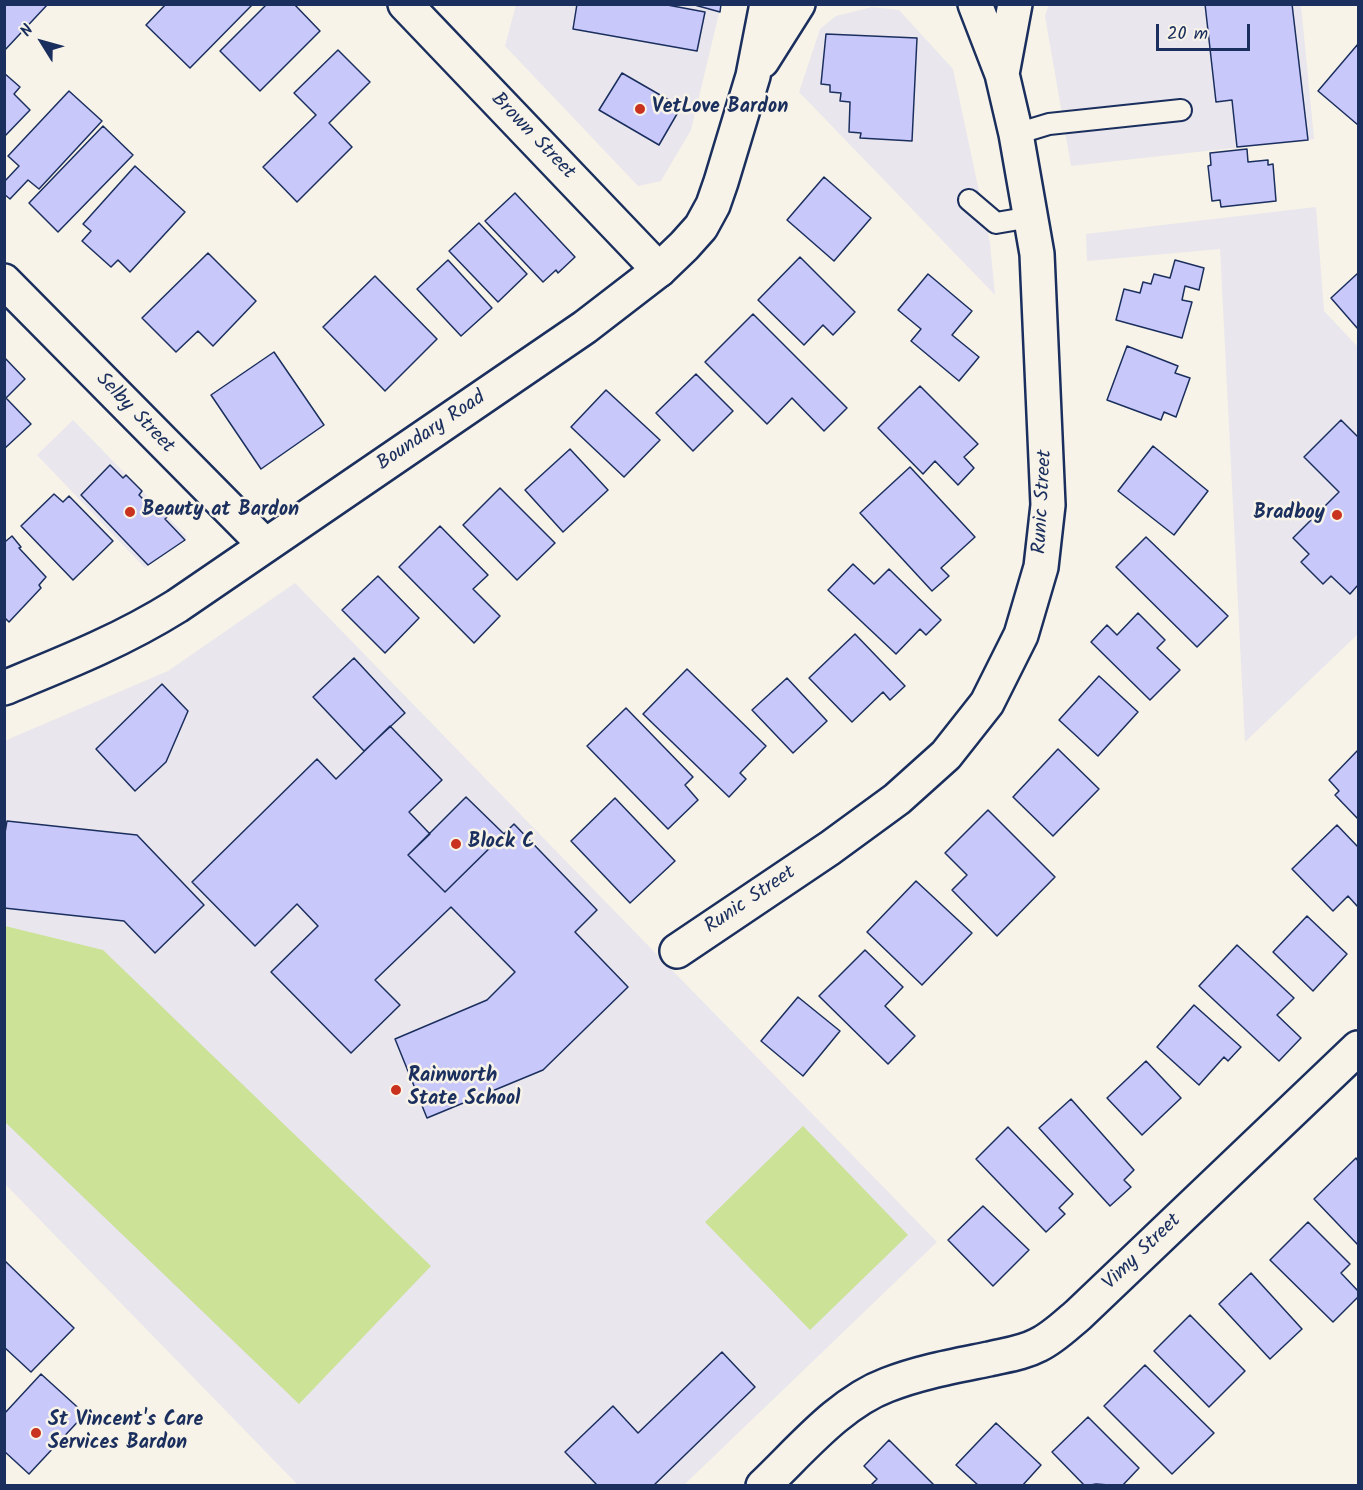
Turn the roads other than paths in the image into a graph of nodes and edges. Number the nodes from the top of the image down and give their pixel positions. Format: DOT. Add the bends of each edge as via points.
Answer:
graph roads {
  1 [pos="405,4"];
  2 [pos="766,4"];
  3 [pos="798,4"];
  4 [pos="975,4"];
  5 [pos="1015,4"];
  6 [pos="1002,74"];
  7 [pos="753,76"];
  8 [pos="1181,110"];
  9 [pos="1016,134"];
  10 [pos="969,200"];
  11 [pos="1031,217"];
  12 [pos="659,270"];
  13 [pos="4,281"];
  14 [pos="265,545"];
  15 [pos="4,688"];
  16 [pos="677,951"];
  17 [pos="1359,1048"];
  18 [pos="763,1485"];
  1 -- 12 [label="street, Brown Street"];
  2 -- 7 [label="street, Boundary Road"];
  3 -- 7 [label="street, Boundary Road"];
  4 -- 6 [label="street, Runic Street"];
  5 -- 6 [label="street, Runic Street"];
  6 -- 9 [label="street, Runic Street"];
  7 -- 12 [label="street, Boundary Road" via="713,205 701,227"];
  8 -- 9 [label="lane" via="1049,124"];
  9 -- 11 [label="street, Runic Street"];
  10 -- 11 [label="lane" via="996,223"];
  11 -- 16 [label="street, Runic Street" via="1037,254 1048,504 1041,567 1022,635 987,703 946,755 897,800"];
  12 -- 14 [label="street, Boundary Road" via="585,327"];
  13 -- 14 [label="street, Selby Street"];
  14 -- 15 [label="street, Boundary Road" via="138,630"];
  17 -- 18 [label="street, Vimy Street" via="1053,1336 1038,1346 922,1374 859,1398"];
}
